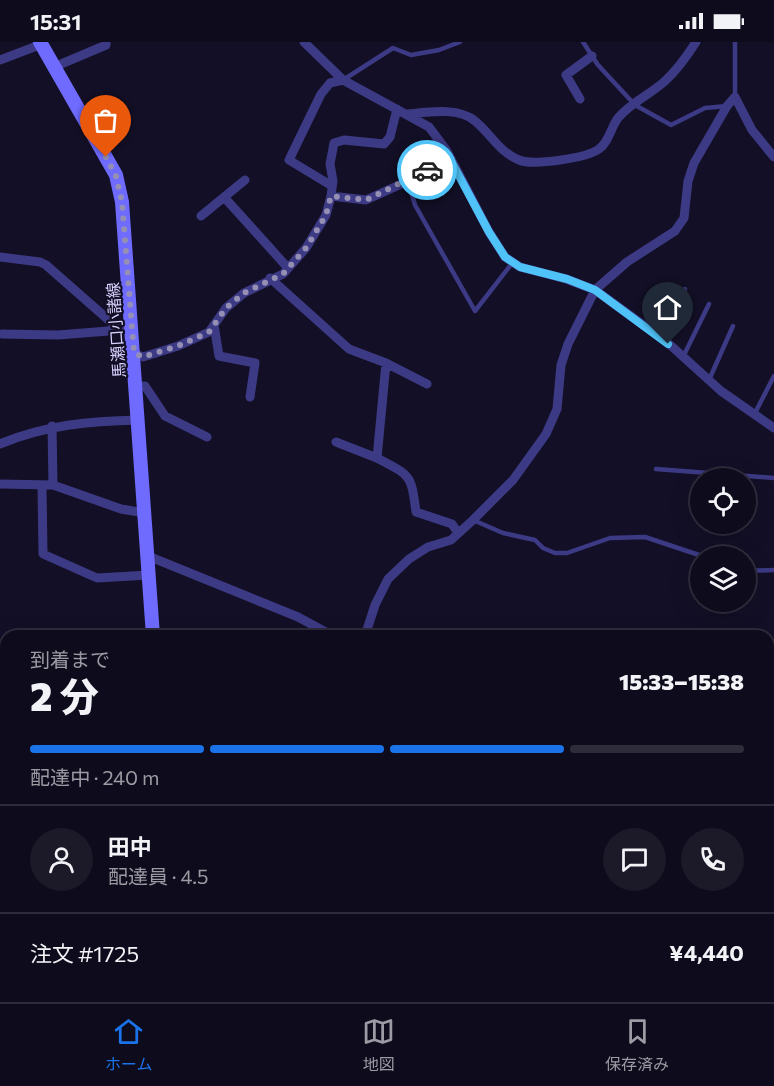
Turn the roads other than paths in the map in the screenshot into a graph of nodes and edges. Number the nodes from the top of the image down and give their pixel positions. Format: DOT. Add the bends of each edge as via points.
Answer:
graph roads {
  1 [pos="106,42"];
  2 [pos="304,42"];
  3 [pos="460,42"];
  4 [pos="583,42"];
  5 [pos="696,42"];
  6 [pos="735,42"];
  7 [pos="41,43"];
  8 [pos="592,56"];
  9 [pos="0,60"];
  10 [pos="54,66"];
  11 [pos="344,81"];
  12 [pos="735,97"];
  13 [pos="580,99"];
  14 [pos="635,105"];
  15 [pos="727,106"];
  16 [pos="397,109"];
  17 [pos="408,114"];
  18 [pos="449,157"];
  19 [pos="774,157"];
  20 [pos="245,180"];
  21 [pos="408,181"];
  22 [pos="332,191"];
  23 [pos="224,197"];
  24 [pos="201,216"];
  25 [pos="0,256"];
  26 [pos="513,262"];
  27 [pos="288,268"];
  28 [pos="270,278"];
  29 [pos="685,289"];
  30 [pos="595,290"];
  31 [pos="709,304"];
  32 [pos="214,325"];
  33 [pos="733,326"];
  34 [pos="126,330"];
  35 [pos="2,334"];
  36 [pos="660,337"];
  37 [pos="134,353"];
  38 [pos="683,357"];
  39 [pos="387,363"];
  40 [pos="774,376"];
  41 [pos="709,380"];
  42 [pos="427,384"];
  43 [pos="136,387"];
  44 [pos="250,397"];
  45 [pos="754,415"];
  46 [pos="139,420"];
  47 [pos="52,426"];
  48 [pos="774,428"];
  49 [pos="207,437"];
  50 [pos="336,442"];
  51 [pos="0,444"];
  52 [pos="377,458"];
  53 [pos="656,469"];
  54 [pos="774,478"];
  55 [pos="0,484"];
  56 [pos="47,485"];
  57 [pos="145,513"];
  58 [pos="473,520"];
  59 [pos="458,533"];
  60 [pos="690,552"];
  61 [pos="148,556"];
  62 [pos="774,570"];
  63 [pos="756,571"];
  64 [pos="149,575"];
  65 [pos="153,630"];
  66 [pos="322,630"];
  67 [pos="367,630"];
  1 -- 10 [label="street"];
  2 -- 11 [label="street"];
  3 -- 11 [label="lane" via="411,55 393,48"];
  4 -- 8 [label="lane"];
  5 -- 14 [label="street" via="664,82"];
  6 -- 12 [label="lane"];
  7 -- 9 [label="street"];
  7 -- 10 [label="main road, 馬瀬口小諸線"];
  8 -- 13 [label="street" via="566,75"];
  8 -- 14 [label="lane"];
  10 -- 34 [label="main road, 馬瀬口小諸線" via="116,176 122,202"];
  11 -- 16 [label="street"];
  11 -- 22 [label="street" via="330,83 321,94 289,160"];
  12 -- 15 [label="street"];
  12 -- 19 [label="street" via="752,130"];
  14 -- 15 [label="lane" via="671,125 705,108"];
  14 -- 17 [label="street" via="618,118 600,149 533,163 501,150 474,120 460,114"];
  15 -- 30 [label="street" via="694,163 684,218 675,231 627,262"];
  16 -- 17 [label="street"];
  16 -- 22 [label="street" via="390,137 384,144 344,140 334,143 330,164"];
  17 -- 18 [label="street" via="429,128"];
  18 -- 21 [label="street"];
  18 -- 26 [label="street" via="489,232 505,257"];
  20 -- 23 [label="street"];
  21 -- 22 [label="street" via="366,200"];
  21 -- 26 [label="lane" via="415,205 474,311"];
  22 -- 27 [label="street" via="326,215"];
  23 -- 24 [label="street"];
  23 -- 27 [label="street"];
  25 -- 34 [label="street" via="40,262"];
  26 -- 30 [label="street"];
  27 -- 28 [label="street"];
  28 -- 32 [label="street" via="226,308"];
  28 -- 39 [label="street" via="349,349"];
  29 -- 36 [label="lane"];
  30 -- 36 [label="street"];
  30 -- 58 [label="street" via="568,344 561,365 557,409 546,434 513,480"];
  31 -- 38 [label="lane"];
  32 -- 37 [label="street" via="209,332 178,346 143,357"];
  32 -- 44 [label="street" via="219,356 255,363"];
  33 -- 41 [label="lane"];
  34 -- 35 [label="street"];
  34 -- 37 [label="main road, 馬瀬口小諸線"];
  36 -- 38 [label="street"];
  37 -- 43 [label="main road, 馬瀬口小諸線"];
  38 -- 41 [label="street"];
  39 -- 42 [label="street"];
  39 -- 52 [label="street"];
  40 -- 45 [label="lane"];
  41 -- 45 [label="street"];
  43 -- 46 [label="main road, 馬瀬口小諸線"];
  43 -- 49 [label="street" via="145,386 165,416"];
  45 -- 48 [label="street"];
  46 -- 47 [label="street"];
  46 -- 57 [label="main road, 馬瀬口小諸線"];
  47 -- 51 [label="street"];
  47 -- 56 [label="street"];
  50 -- 52 [label="street"];
  52 -- 59 [label="street" via="404,472 412,482 416,512 452,524"];
  53 -- 54 [label="lane"];
  55 -- 56 [label="street"];
  56 -- 57 [label="street"];
  56 -- 64 [label="street" via="43,554 97,579"];
  57 -- 61 [label="main road, 馬瀬口小諸線"];
  58 -- 59 [label="street"];
  58 -- 60 [label="lane" via="503,533 535,540 555,553 567,553 610,538 645,537"];
  59 -- 67 [label="street" via="409,559 388,579"];
  61 -- 64 [label="main road, 馬瀬口小諸線"];
  61 -- 66 [label="street"];
  62 -- 63 [label="lane"];
  64 -- 65 [label="main road, 馬瀬口小諸線"];
}
